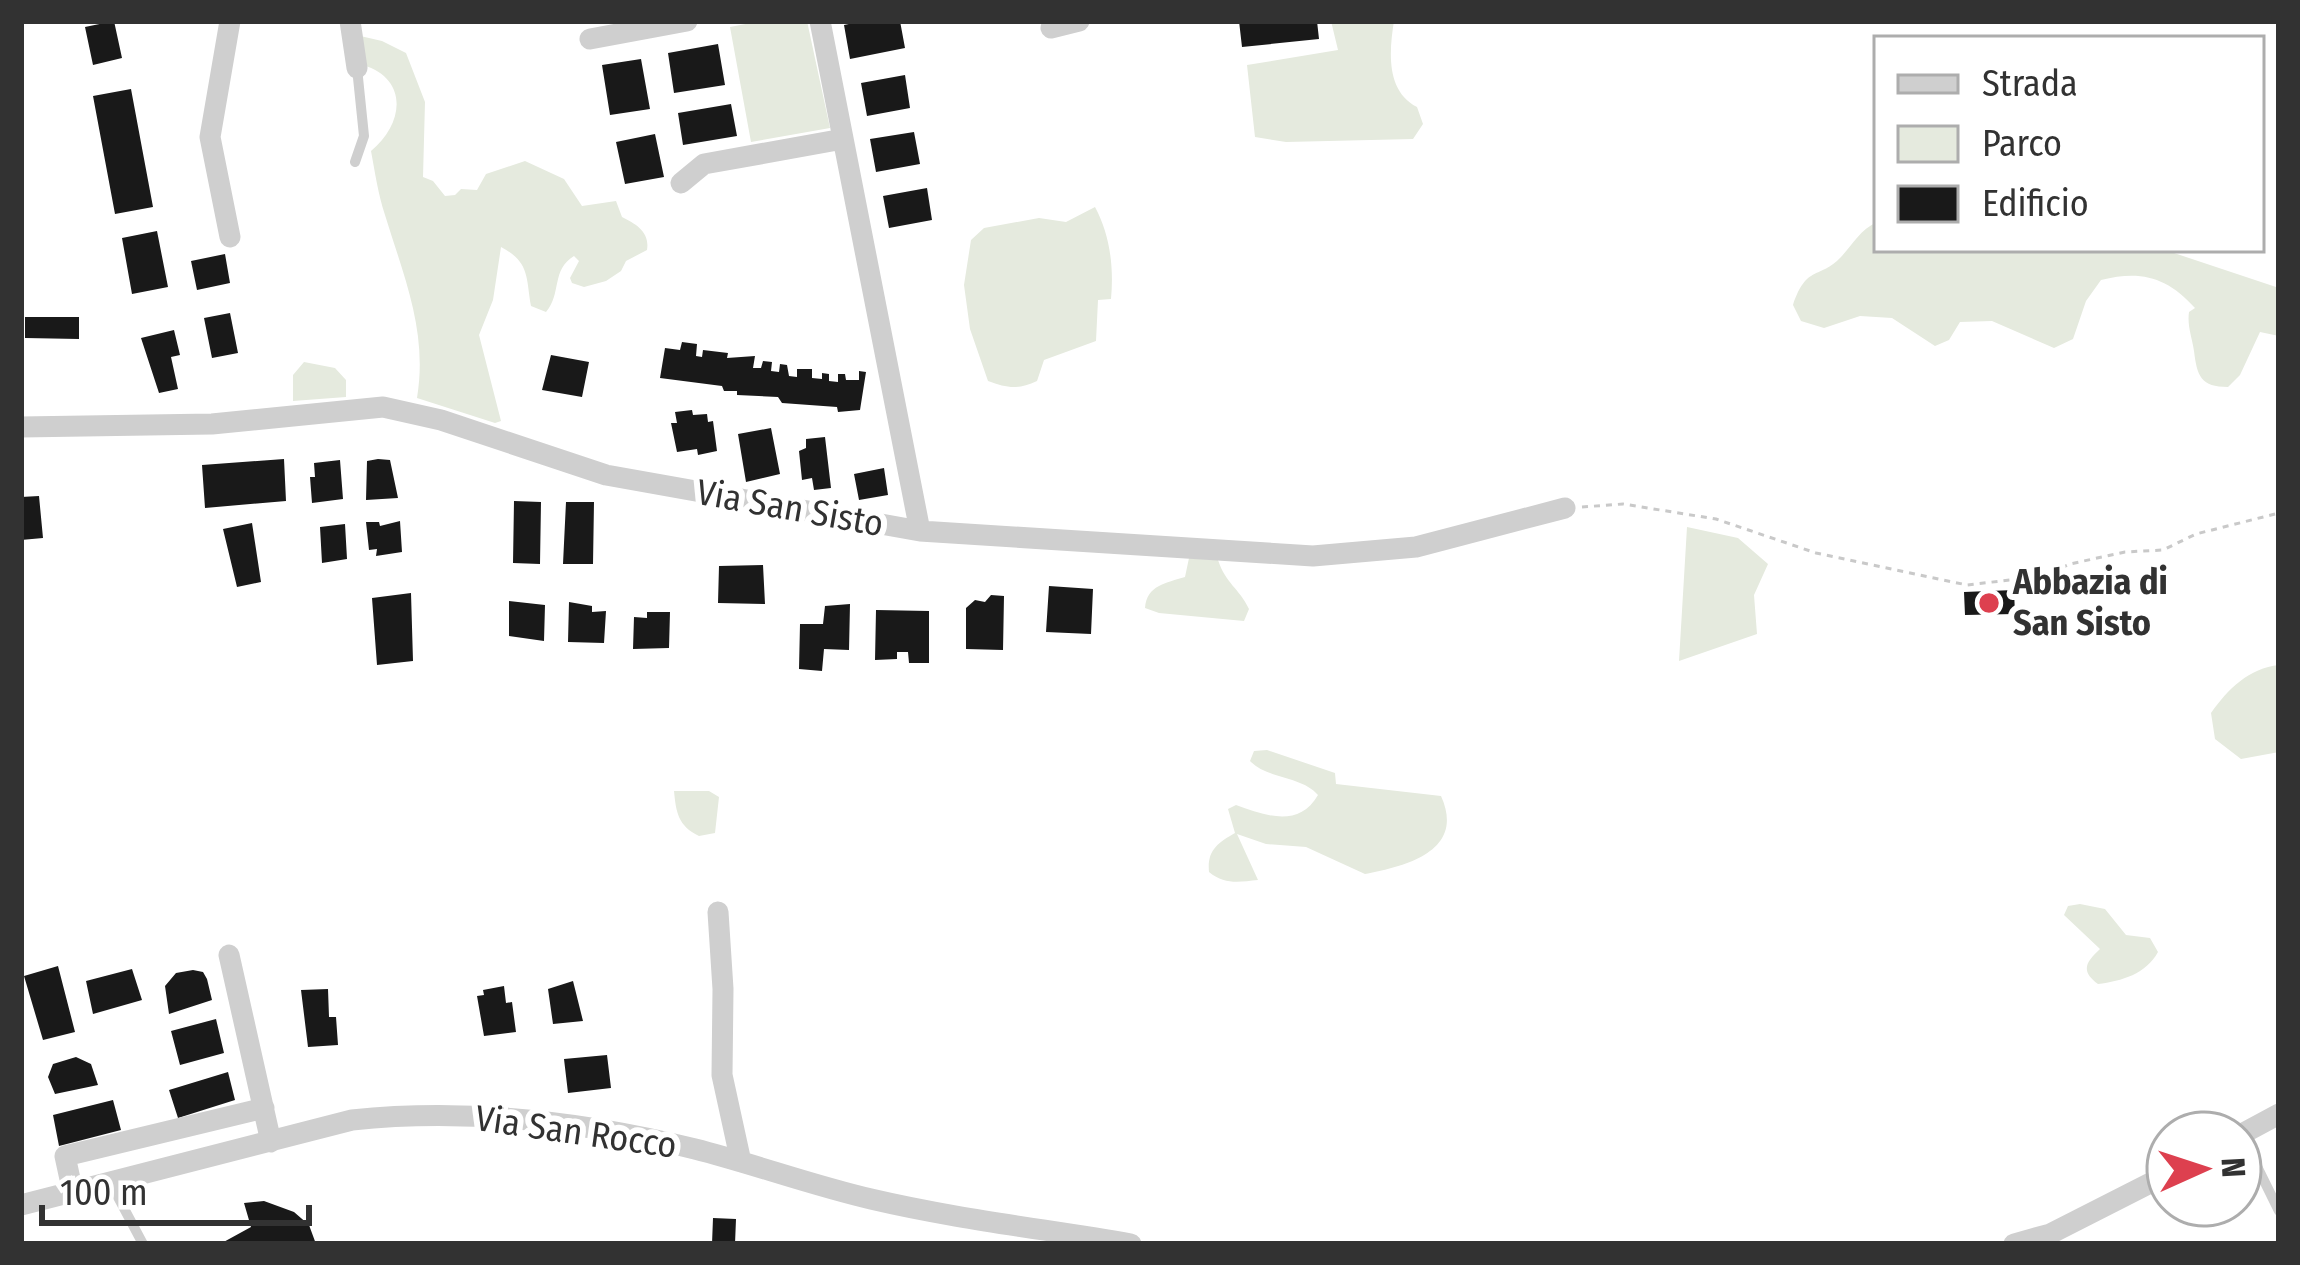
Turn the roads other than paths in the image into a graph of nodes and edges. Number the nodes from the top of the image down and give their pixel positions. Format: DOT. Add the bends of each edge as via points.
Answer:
graph roads {
  1 [pos="230,21"];
  2 [pos="350,21"];
  3 [pos="687,21"];
  4 [pos="820,21"];
  5 [pos="1079,21"];
  6 [pos="1052,28"];
  7 [pos="590,39"];
  8 [pos="357,68"];
  9 [pos="843,139"];
  10 [pos="355,161"];
  11 [pos="682,184"];
  12 [pos="230,237"];
  13 [pos="21,427"];
  14 [pos="1565,508"];
  15 [pos="920,531"];
  16 [pos="718,912"];
  17 [pos="229,955"];
  18 [pos="264,1108"];
  19 [pos="272,1142"];
  20 [pos="741,1162"];
  21 [pos="2264,1181"];
  22 [pos="111,1184"];
  23 [pos="2144,1186"];
  24 [pos="73,1192"];
  25 [pos="21,1205"];
  26 [pos="2279,1211"];
  27 [pos="143,1244"];
  28 [pos="1131,1244"];
  29 [pos="2014,1244"];
  1 -- 12 [label="street" via="210,136"];
  2 -- 8 [label="street"];
  3 -- 7 [label="street"];
  4 -- 9 [label="street"];
  5 -- 6 [label="street"];
  8 -- 10 [label="lane" via="364,136"];
  9 -- 11 [label="street" via="704,164"];
  9 -- 15 [label="street"];
  13 -- 15 [label="street, Via San Sisto" via="212,424 383,407 606,475"];
  14 -- 15 [label="street, Via San Sisto" via="1415,547 1313,556"];
  16 -- 20 [label="street" via="722,1075"];
  17 -- 18 [label="street"];
  18 -- 19 [label="street"];
  18 -- 24 [label="street" via="65,1156"];
  19 -- 20 [label="street, Via San Rocco" via="352,1120 500,1116"];
  19 -- 22 [label="street, Via San Rocco"];
  20 -- 28 [label="street, Via San Rocco" via="869,1198"];
  21 -- 26 [label="lane"];
  22 -- 24 [label="street, Via San Rocco"];
  22 -- 27 [label="lane"];
  23 -- 29 [label="street"];
  24 -- 25 [label="street, Via San Rocco"];
}
